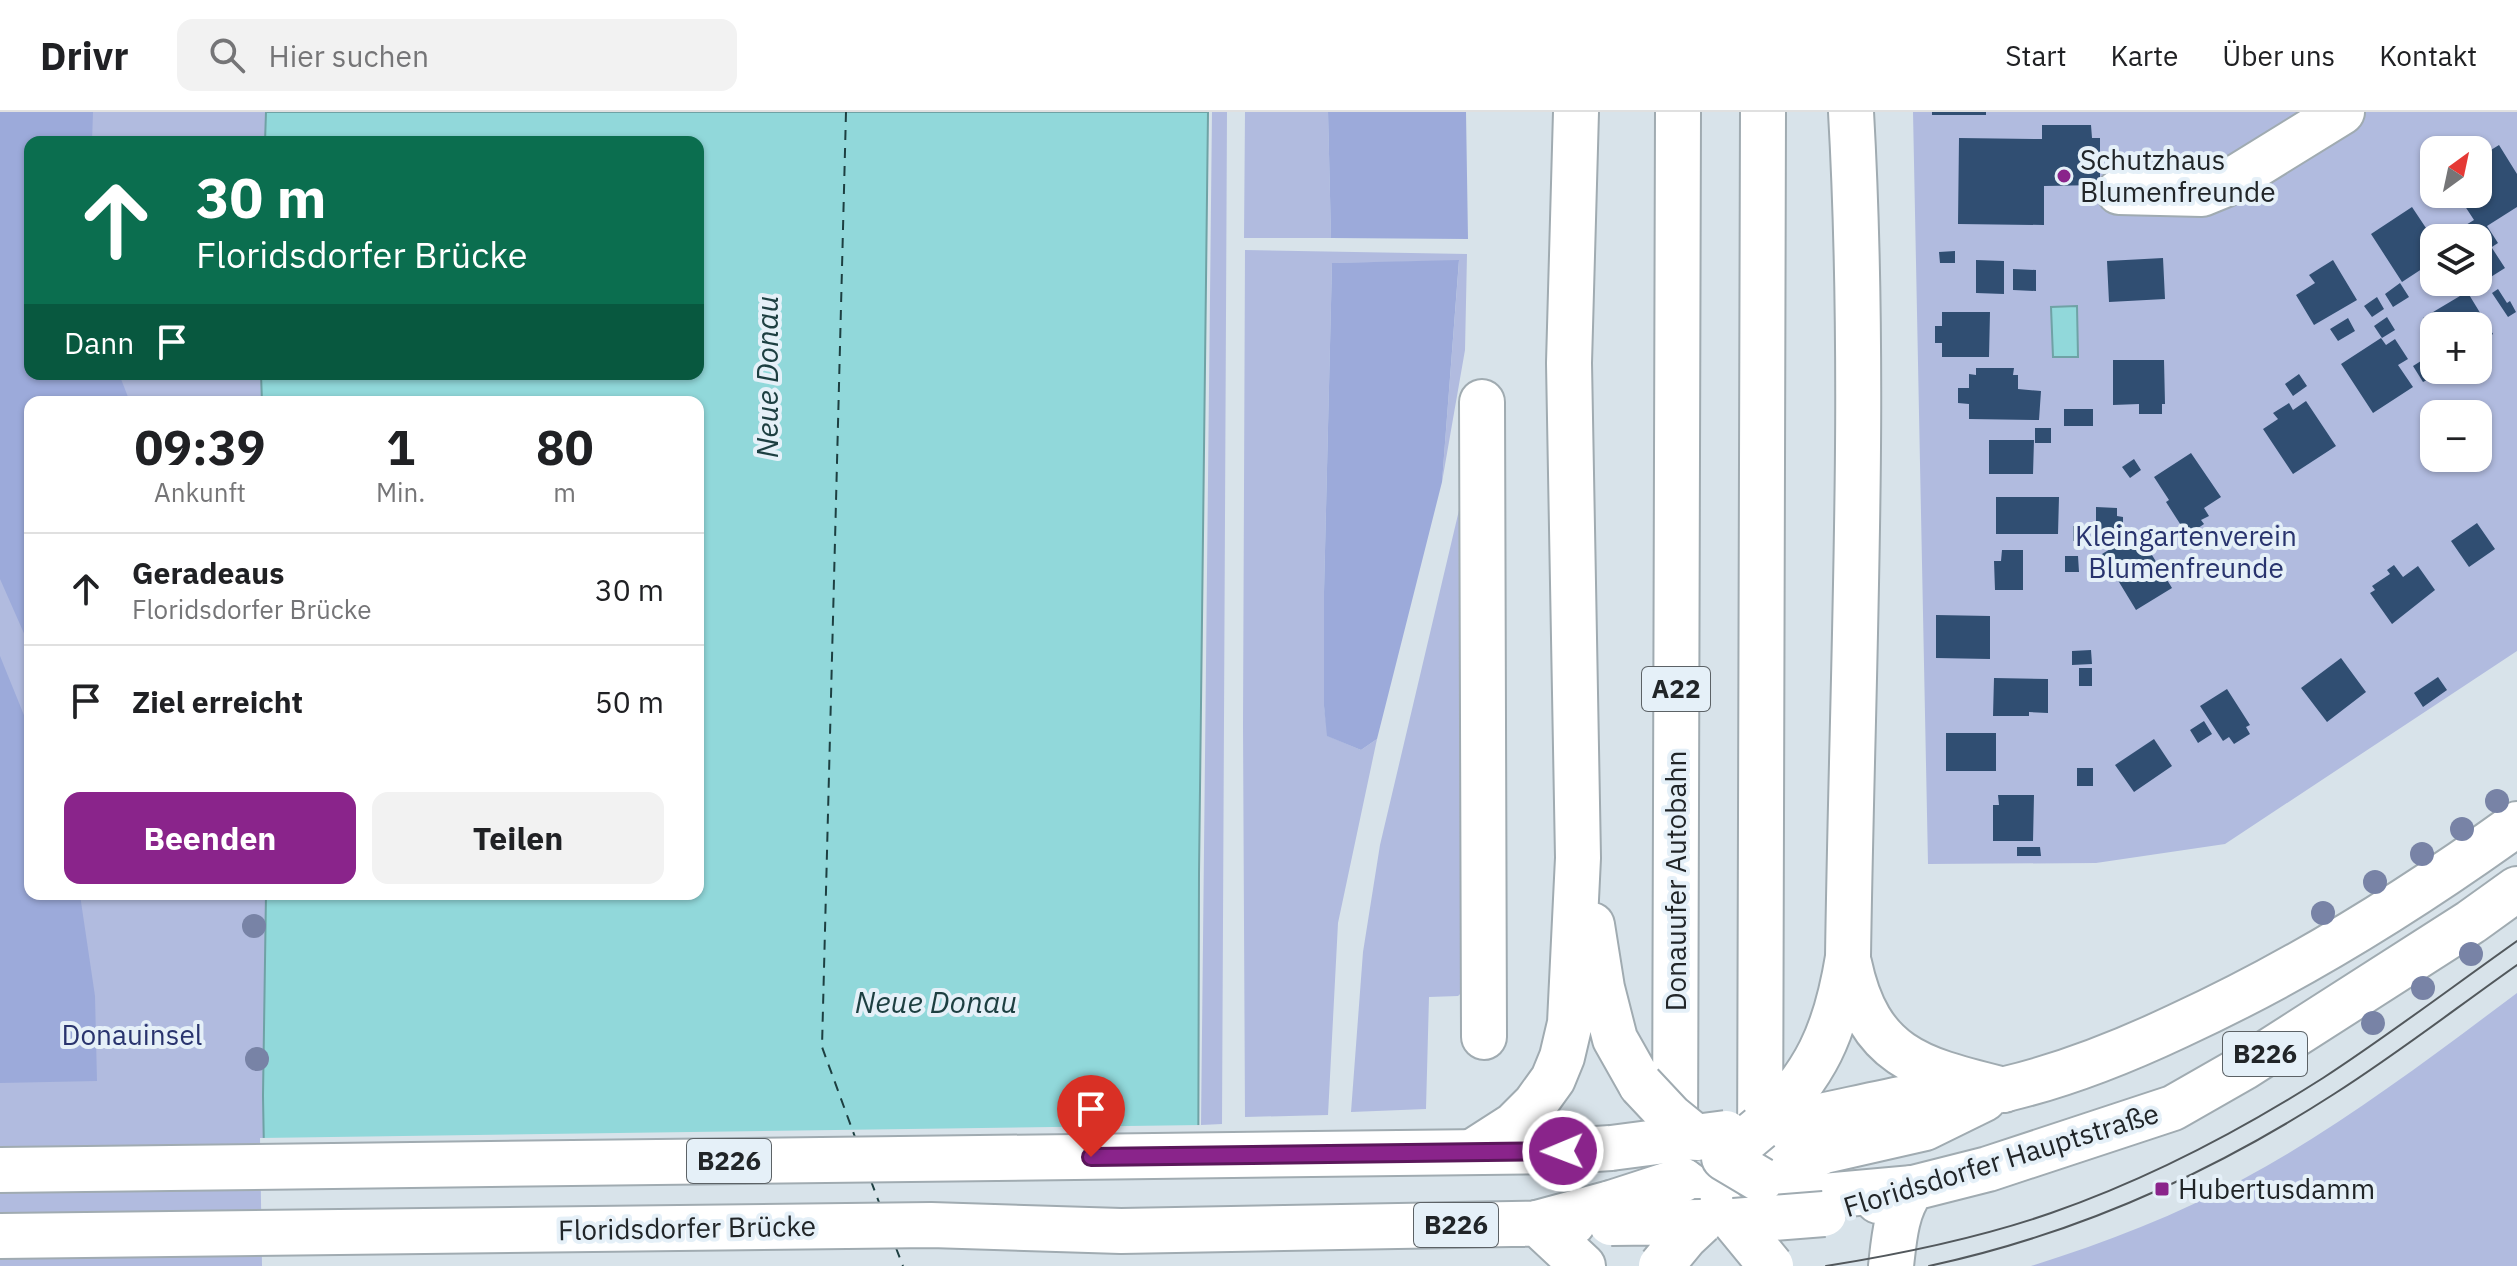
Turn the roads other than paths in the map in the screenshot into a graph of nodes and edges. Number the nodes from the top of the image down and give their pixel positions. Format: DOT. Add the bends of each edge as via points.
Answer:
graph roads {
  1 [pos="1576,112"];
  2 [pos="1678,112"];
  3 [pos="1763,112"];
  4 [pos="1851,112"];
  5 [pos="2342,112"];
  6 [pos="2119,192"];
  7 [pos="1482,402"];
  8 [pos="2517,824"];
  9 [pos="1578,858"];
  10 [pos="2517,889"];
  11 [pos="1848,957"];
  12 [pos="1484,1037"];
  13 [pos="2004,1090"];
  14 [pos="1760,1128"];
  15 [pos="1824,1134"];
  16 [pos="1711,1148"];
  17 [pos="1472,1152"];
  18 [pos="1611,1152"];
  19 [pos="0,1170"];
  20 [pos="1682,1180"];
  21 [pos="1761,1180"];
  22 [pos="1913,1188"];
  23 [pos="1824,1205"];
  24 [pos="1611,1213"];
  25 [pos="1719,1217"];
  26 [pos="1537,1223"];
  27 [pos="0,1236"];
  28 [pos="1583,1266"];
  29 [pos="1661,1266"];
  30 [pos="1675,1266"];
  31 [pos="1760,1266"];
  32 [pos="1771,1266"];
  33 [pos="1891,1266"];
  1 -- 9 [label="main road" via="1569,363"];
  2 -- 30 [label="main road, Donauufer Autobahn / A22"];
  3 -- 31 [label="main road"];
  4 -- 11 [label="main road" via="1860,405"];
  5 -- 6 [label="main road" via="2202,194"];
  7 -- 12 [label="main road"];
  8 -- 13 [label="main road, B226" via="2356,932 2241,997 2101,1059"];
  9 -- 16 [label="main road, bridge" via="1615,1039 1641,1085"];
  9 -- 17 [label="main road" via="1570,1023 1562,1057 1535,1104"];
  10 -- 22 [label="main road, Floridsdorfer Hauptstraße / B226" via="2173,1108"];
  11 -- 13 [label="main road" via="1862,1009 1885,1040 1919,1065"];
  11 -- 14 [label="main road" via="1837,1014 1814,1067 1785,1106"];
  13 -- 15 [label="main road" via="1925,1128"];
  14 -- 15 [label="main road"];
  14 -- 16 [label="main road, bridge"];
  15 -- 21 [label="main road"];
  16 -- 18 [label="main road, bridge"];
  16 -- 20 [label="main road"];
  16 -- 21 [label="main road, bridge"];
  17 -- 18 [label="main road, B226"];
  17 -- 19 [label="main road, B226"];
  18 -- 20 [label="main road"];
  20 -- 24 [label="main road, bridge"];
  20 -- 25 [label="main road"];
  21 -- 23 [label="main road"];
  21 -- 25 [label="main road"];
  22 -- 23 [label="main road, Floridsdorfer Hauptstraße / B226" via="1862,1207"];
  22 -- 33 [label="main road" via="1897,1223"];
  23 -- 25 [label="main road, Floridsdorfer Hauptstraße / B226, bridge"];
  24 -- 25 [label="main road, Floridsdorfer Hauptstraße / B226, bridge"];
  24 -- 26 [label="main road"];
  25 -- 29 [label="main road, bridge" via="1685,1237"];
  25 -- 32 [label="main road, bridge"];
  26 -- 27 [label="main road, Floridsdorfer Brücke / B226" via="1121,1231 931,1225"];
  26 -- 28 [label="main road"];
}
